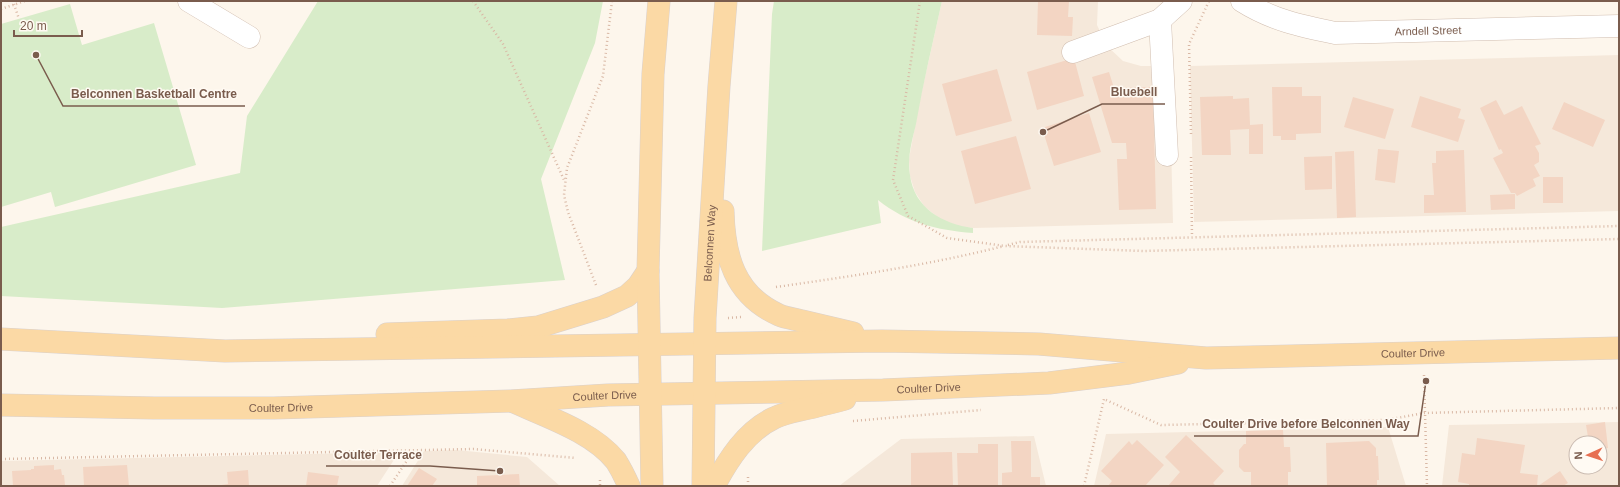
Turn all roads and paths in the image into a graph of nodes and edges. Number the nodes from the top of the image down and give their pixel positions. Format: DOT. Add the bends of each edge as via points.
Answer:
graph roads {
  1 [pos="25,1"];
  2 [pos="189,1"];
  3 [pos="473,1"];
  4 [pos="612,1"];
  5 [pos="659,1"];
  6 [pos="726,1"];
  7 [pos="920,1"];
  8 [pos="1181,1"];
  9 [pos="1209,1"];
  10 [pos="1242,1"];
  11 [pos="14,4"];
  12 [pos="1,8"];
  13 [pos="19,19"];
  14 [pos="1160,20"];
  15 [pos="1619,26"];
  16 [pos="249,37"];
  17 [pos="1073,52"];
  18 [pos="719,86"];
  19 [pos="1191,137"];
  20 [pos="1191,152"];
  21 [pos="1167,155"];
  22 [pos="565,181"];
  23 [pos="1619,226"];
  24 [pos="1192,237"];
  25 [pos="1619,240"];
  26 [pos="1005,246"];
  27 [pos="648,271"];
  28 [pos="770,288"];
  29 [pos="598,290"];
  30 [pos="741,317"];
  31 [pos="726,318"];
  32 [pos="1,339"];
  33 [pos="882,341"];
  34 [pos="704,343"];
  35 [pos="649,345"];
  36 [pos="1619,348"];
  37 [pos="225,351"];
  38 [pos="1424,352"];
  39 [pos="1206,358"];
  40 [pos="883,390"];
  41 [pos="650,394"];
  42 [pos="703,394"];
  43 [pos="1104,399"];
  44 [pos="511,400"];
  45 [pos="1096,400"];
  46 [pos="1,405"];
  47 [pos="1619,408"];
  48 [pos="989,410"];
  49 [pos="1424,413"];
  50 [pos="852,421"];
  51 [pos="414,449"];
  52 [pos="1,459"];
  53 [pos="583,459"];
  54 [pos="390,486"];
  55 [pos="629,486"];
  56 [pos="652,486"];
  57 [pos="703,486"];
  58 [pos="714,486"];
  59 [pos="1084,486"];
  60 [pos="1427,486"];
  1 -- 11 [label="path"];
  2 -- 16 [label="street"];
  3 -- 22 [label="path" via="503,44"];
  4 -- 22 [label="path" via="603,76 567,168"];
  5 -- 27 [label="main road" via="653,74"];
  6 -- 18 [label="main road, Belconnen Way"];
  7 -- 26 [label="path" via="893,180 908,216 947,238"];
  8 -- 14 [label="street"];
  9 -- 19 [label="path" via="1189,44"];
  10 -- 15 [label="street, Arndell Street" via="1292,24 1335,33"];
  11 -- 12 [label="path"];
  11 -- 13 [label="path"];
  14 -- 17 [label="street"];
  14 -- 21 [label="street"];
  18 -- 33 [label="main road" via="723,231 726,251 738,280 761,305 779,315"];
  18 -- 34 [label="main road, Belconnen Way"];
  20 -- 24 [label="path"];
  22 -- 29 [label="path" via="564,195 568,212"];
  23 -- 24 [label="path"];
  24 -- 26 [label="path" via="1020,242"];
  25 -- 26 [label="path" via="1143,251"];
  26 -- 28 [label="path" via="891,270"];
  27 -- 35 [label="main road"];
  27 -- 37 [label="main road" via="627,296 603,307 538,328 306,336"];
  30 -- 31 [label="path"];
  32 -- 37 [label="main road, Coulter Drive"];
  33 -- 34 [label="main road, Coulter Drive"];
  33 -- 39 [label="main road, Coulter Drive" via="1039,344"];
  34 -- 35 [label="main road, Coulter Drive"];
  34 -- 42 [label="main road, Belconnen Way"];
  35 -- 37 [label="main road, Coulter Drive"];
  35 -- 41 [label="main road"];
  36 -- 38 [label="main road, Coulter Drive"];
  38 -- 39 [label="main road, Coulter Drive"];
  38 -- 49 [label="path"];
  39 -- 40 [label="main road, Coulter Drive" via="1049,383"];
  40 -- 42 [label="main road, Coulter Drive"];
  40 -- 58 [label="main road" via="775,417 764,423 738,449"];
  41 -- 42 [label="main road, Coulter Drive"];
  41 -- 44 [label="main road, Coulter Drive"];
  41 -- 56 [label="main road"];
  42 -- 57 [label="main road, Belconnen Way"];
  43 -- 45 [label="path"];
  43 -- 49 [label="path" via="1161,425 1386,420"];
  43 -- 59 [label="path"];
  44 -- 46 [label="main road, Coulter Drive" via="274,408"];
  44 -- 55 [label="main road" via="578,431 604,448 619,466"];
  47 -- 49 [label="path"];
  48 -- 50 [label="path"];
  49 -- 60 [label="path"];
  51 -- 52 [label="path"];
  51 -- 53 [label="path" via="473,449"];
  51 -- 54 [label="path"];
}
